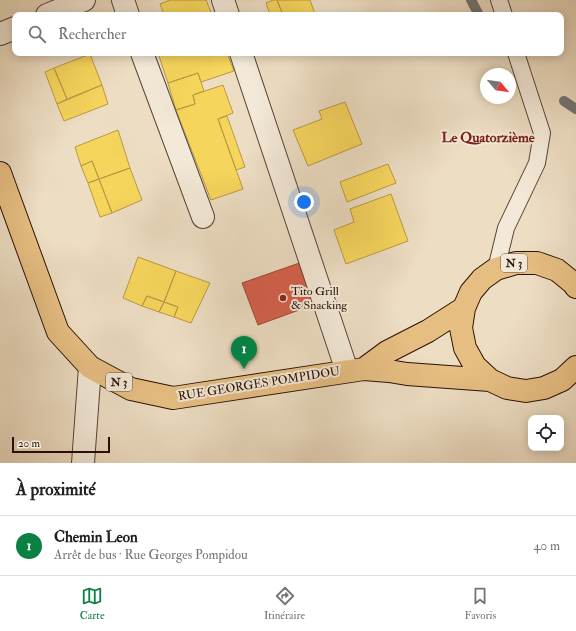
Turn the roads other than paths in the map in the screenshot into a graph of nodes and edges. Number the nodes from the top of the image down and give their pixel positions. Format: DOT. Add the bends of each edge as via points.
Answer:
graph roads {
  1 [pos="84,0"];
  2 [pos="123,0"];
  3 [pos="223,0"];
  4 [pos="499,0"];
  5 [pos="54,12"];
  6 [pos="127,12"];
  7 [pos="227,12"];
  8 [pos="503,12"];
  9 [pos="12,29"];
  10 [pos="0,34"];
  11 [pos="143,56"];
  12 [pos="242,56"];
  13 [pos="517,56"];
  14 [pos="0,173"];
  15 [pos="203,217"];
  16 [pos="496,269"];
  17 [pos="576,287"];
  18 [pos="464,308"];
  19 [pos="90,367"];
  20 [pos="576,367"];
  21 [pos="356,370"];
  22 [pos="490,380"];
  23 [pos="83,463"];
  1 -- 5 [label="street"];
  2 -- 6 [label="street"];
  3 -- 7 [label="street"];
  4 -- 8 [label="lane"];
  9 -- 10 [label="street"];
  11 -- 15 [label="street"];
  12 -- 21 [label="street"];
  13 -- 16 [label="lane" via="542,133 537,163 506,228"];
  14 -- 19 [label="main road, RUE GEORGES POMPIDOU / N 3" via="58,332"];
  16 -- 17 [label="main road, N 3" via="516,263 537,263 557,270"];
  16 -- 18 [label="main road, N 3" via="482,279 471,292"];
  18 -- 21 [label="main road, RUE GEORGES POMPIDOU / N 3" via="428,331"];
  18 -- 22 [label="main road, N 3" via="461,328 465,348 474,366"];
  19 -- 21 [label="main road, RUE GEORGES POMPIDOU / N 3" via="131,389 173,398"];
  19 -- 23 [label="street"];
  20 -- 22 [label="main road, N 3" via="562,380 544,388 526,391 507,388"];
  21 -- 22 [label="main road, RUE GEORGES POMPIDOU / N 3"];
}
